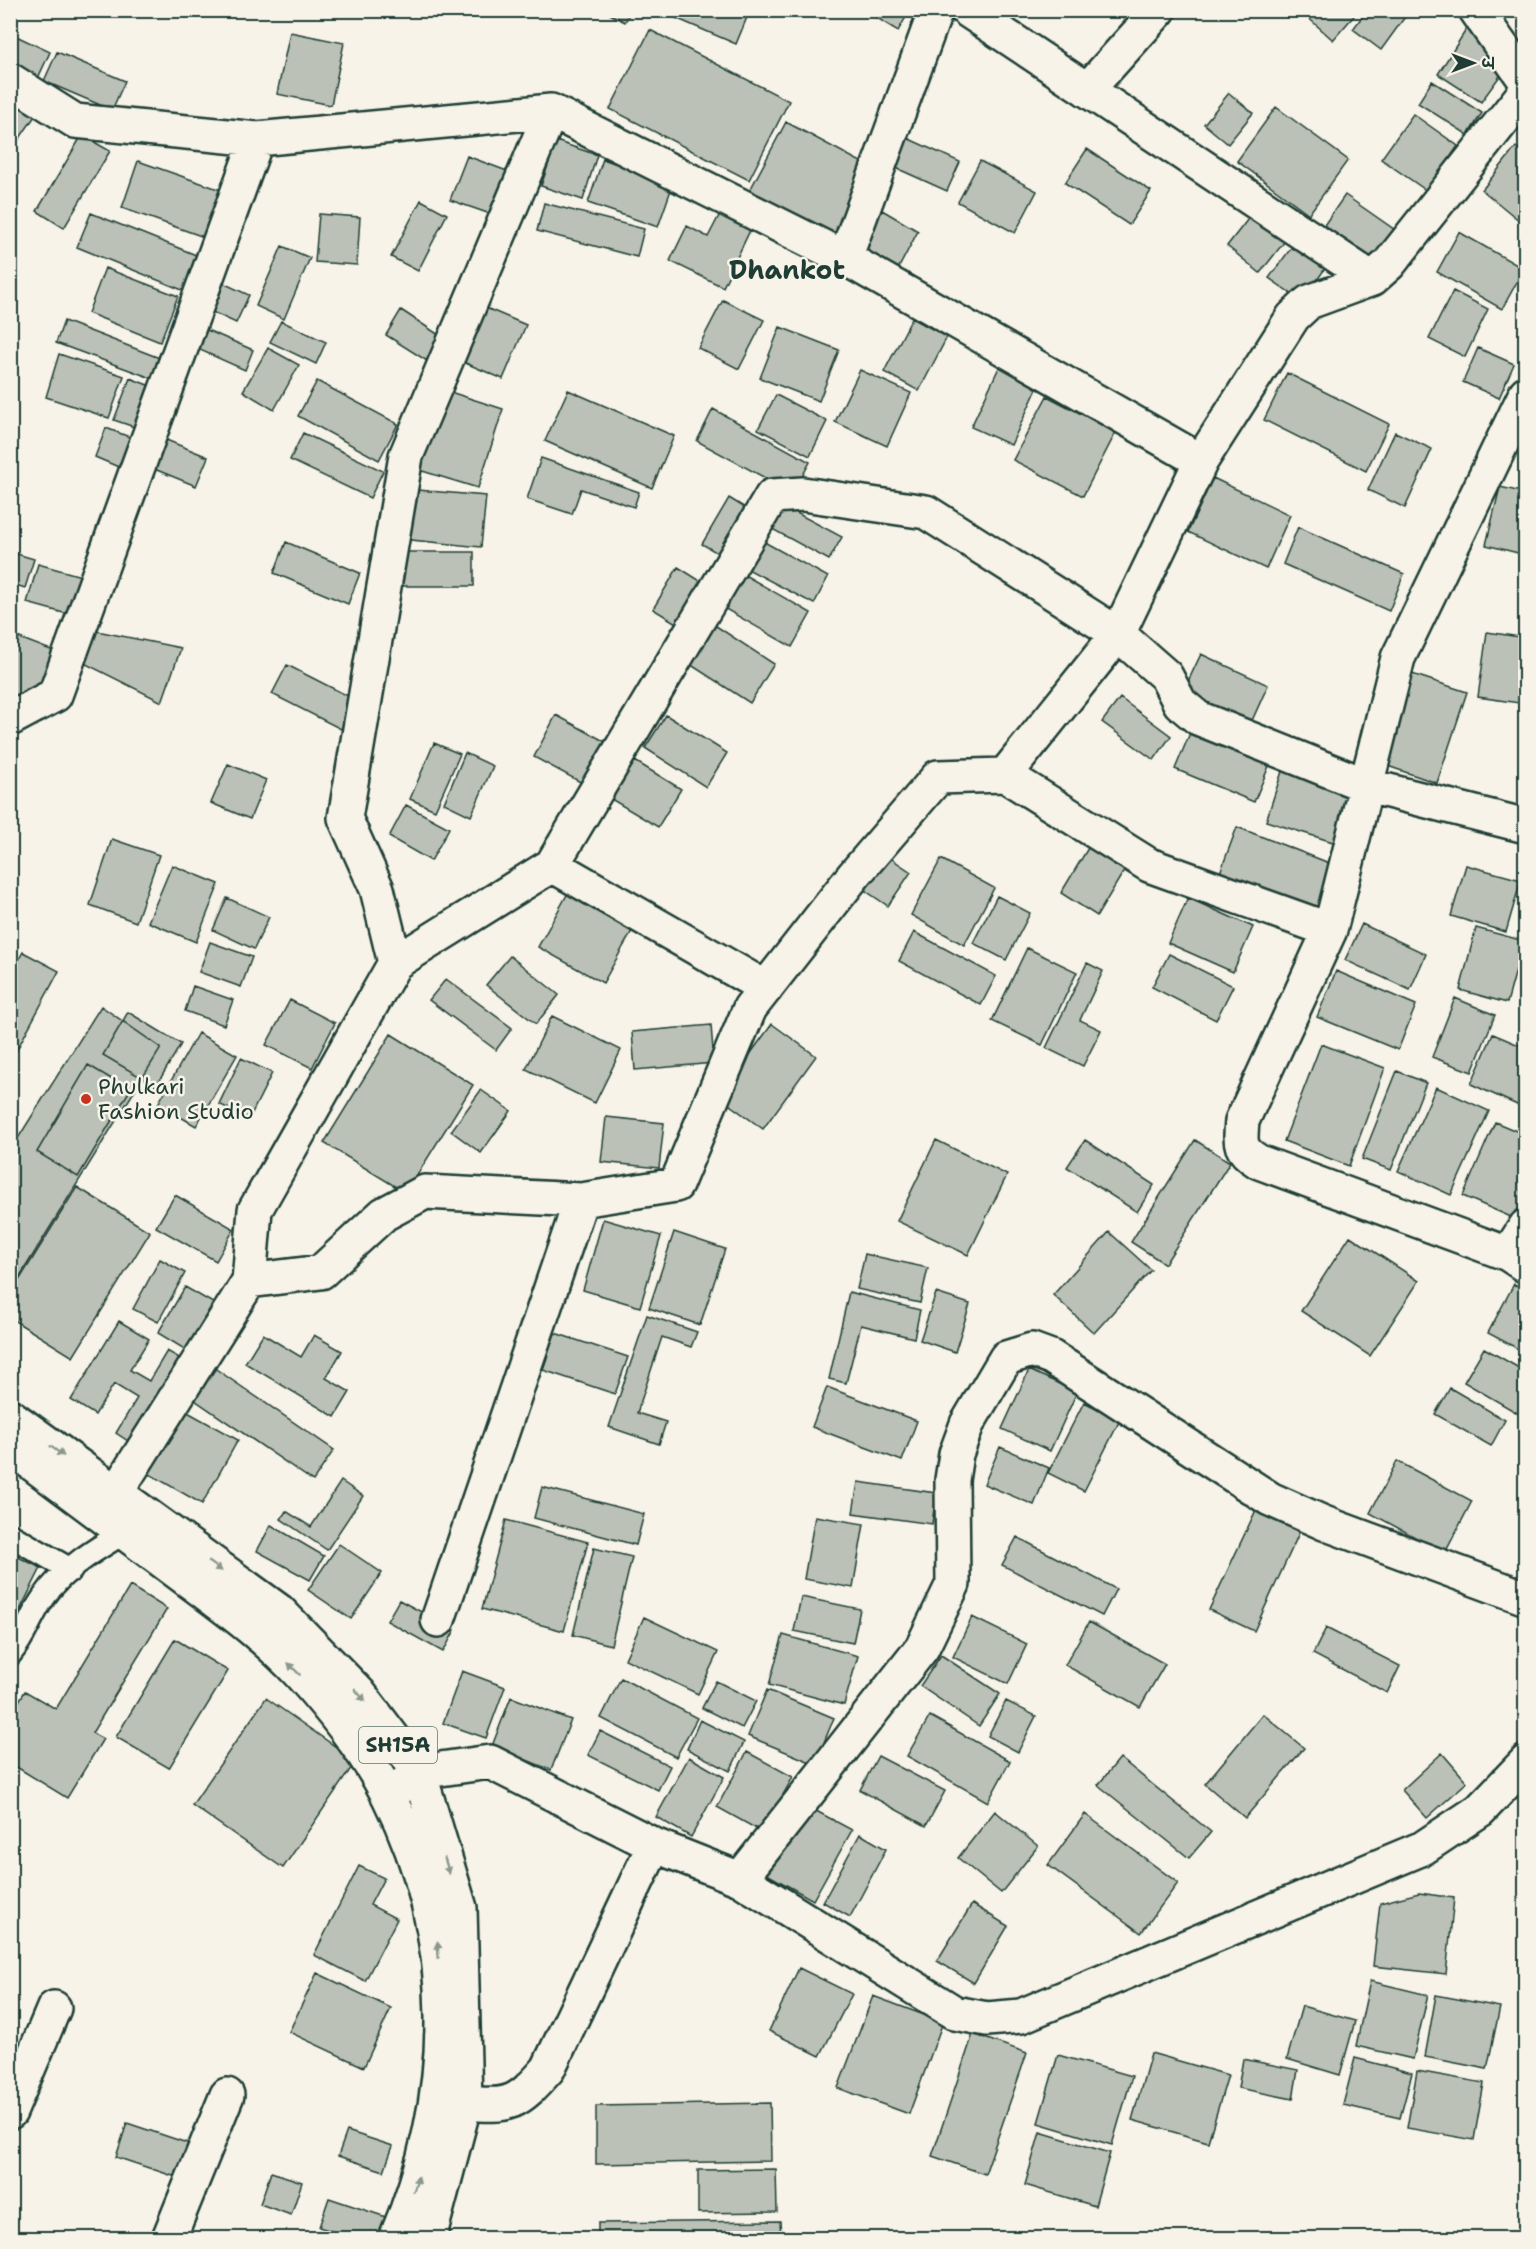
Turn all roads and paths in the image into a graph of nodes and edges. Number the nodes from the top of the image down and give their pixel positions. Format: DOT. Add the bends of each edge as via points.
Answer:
graph roads {
  1 [pos="936,10"];
  2 [pos="967,10"];
  3 [pos="1159,10"];
  4 [pos="1476,10"];
  5 [pos="10,80"];
  6 [pos="1526,81"];
  7 [pos="1088,90"];
  8 [pos="1526,91"];
  9 [pos="550,111"];
  10 [pos="256,139"];
  11 [pos="845,258"];
  12 [pos="1372,279"];
  13 [pos="1526,393"];
  14 [pos="1201,462"];
  15 [pos="1118,634"];
  16 [pos="10,719"];
  17 [pos="1005,775"];
  18 [pos="1365,785"];
  19 [pos="1526,826"];
  20 [pos="552,865"];
  21 [pos="1330,930"];
  22 [pos="395,963"];
  23 [pos="766,988"];
  24 [pos="581,1200"];
  25 [pos="1526,1226"];
  26 [pos="1517,1260"];
  27 [pos="249,1281"];
  28 [pos="10,1416"];
  29 [pos="14,1458"];
  30 [pos="114,1514"];
  31 [pos="10,1535"];
  32 [pos="70,1570"];
  33 [pos="1526,1598"];
  34 [pos="438,1620"];
  35 [pos="10,1654"];
  36 [pos="1526,1762"];
  37 [pos="419,1772"];
  38 [pos="389,1796"];
  39 [pos="654,1845"];
  40 [pos="740,1879"];
  41 [pos="54,2008"];
  42 [pos="227,2095"];
  43 [pos="465,2103"];
  44 [pos="10,2112"];
  45 [pos="170,2238"];
  46 [pos="396,2238"];
  47 [pos="429,2238"];
  1 -- 11 [label="street"];
  2 -- 7 [label="street"];
  3 -- 7 [label="street"];
  4 -- 6 [label="street"];
  5 -- 10 [label="street" via="75,121"];
  7 -- 12 [label="street"];
  8 -- 12 [label="street" via="1389,264"];
  9 -- 10 [label="street"];
  9 -- 11 [label="street"];
  9 -- 22 [label="street" via="406,456 345,818 377,889"];
  10 -- 16 [label="street" via="55,695"];
  11 -- 14 [label="street"];
  12 -- 14 [label="street" via="1309,302 1293,317"];
  13 -- 18 [label="street" via="1398,658"];
  14 -- 15 [label="street"];
  15 -- 17 [label="street"];
  15 -- 18 [label="street" via="1166,676 1188,712"];
  15 -- 20 [label="street" via="926,512 803,494 772,496"];
  17 -- 21 [label="street" via="1149,865"];
  17 -- 23 [label="street" via="938,777 854,875"];
  18 -- 19 [label="street"];
  18 -- 21 [label="street"];
  20 -- 22 [label="street"];
  20 -- 23 [label="street"];
  21 -- 26 [label="street" via="1242,1121 1240,1142 1246,1154"];
  22 -- 27 [label="street" via="255,1210"];
  23 -- 24 [label="street" via="750,1008 676,1185"];
  24 -- 27 [label="street" via="425,1192 384,1214 321,1272"];
  24 -- 34 [label="street"];
  25 -- 26 [label="street"];
  27 -- 30 [label="street"];
  28 -- 30 [label="street, SH15A, one-way"];
  29 -- 30 [label="street, SH15A"];
  30 -- 32 [label="lane" via="103,1545"];
  30 -- 37 [label="street, SH15A, one-way" via="279,1611 359,1693"];
  38 -- 30 [label="street, SH15A, one-way" via="351,1736 299,1673"];
  31 -- 32 [label="lane"];
  32 -- 35 [label="lane" via="44,1597 25,1636"];
  33 -- 40 [label="street" via="1270,1499 1051,1357 1032,1350 1018,1353 1006,1358 967,1424 956,1454 952,1480 953,1584 922,1648"];
  36 -- 40 [label="street" via="1480,1810 1423,1848 1021,2016 987,2019 955,2013"];
  37 -- 38 [label="street"];
  37 -- 39 [label="street" via="490,1761"];
  37 -- 43 [label="street, SH15A, one-way" via="459,1908"];
  46 -- 38 [label="street, SH15A, one-way" via="430,2139 441,2075 443,2008 437,1935 417,1863"];
  39 -- 40 [label="street"];
  39 -- 43 [label="street" via="548,2069 526,2094 501,2106"];
  41 -- 44 [label="street"];
  42 -- 45 [label="street"];
  43 -- 47 [label="street, SH15A"];
}
